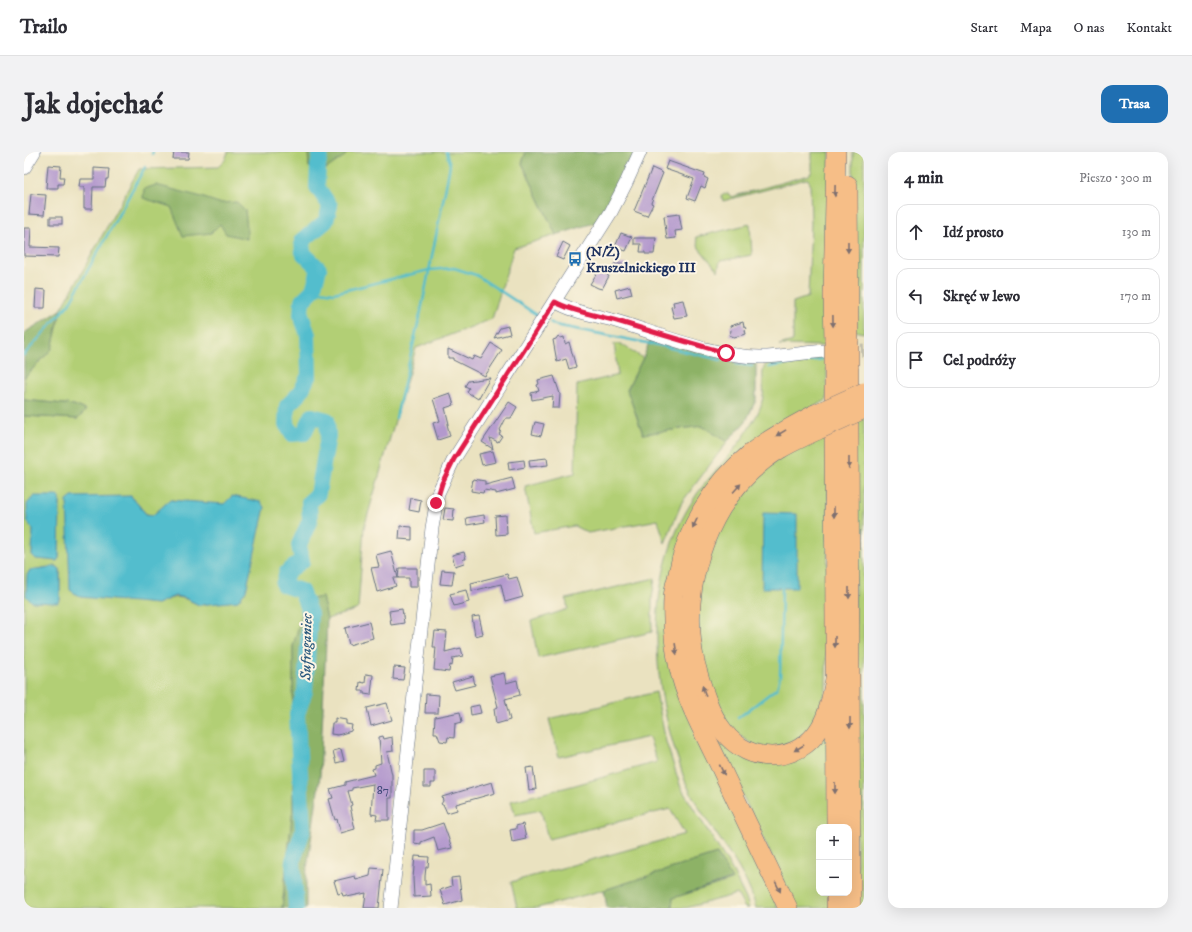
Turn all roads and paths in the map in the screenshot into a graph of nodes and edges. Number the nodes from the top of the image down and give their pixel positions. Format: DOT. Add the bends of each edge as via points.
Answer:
graph roads {
  1 [pos="34,152"];
  2 [pos="640,152"];
  3 [pos="836,152"];
  4 [pos="848,152"];
  5 [pos="24,168"];
  6 [pos="555,302"];
  7 [pos="839,353"];
  8 [pos="849,393"];
  9 [pos="864,409"];
  10 [pos="829,425"];
  11 [pos="835,679"];
  12 [pos="836,824"];
  13 [pos="836,896"];
  14 [pos="391,908"];
  15 [pos="788,908"];
  16 [pos="836,908"];
  17 [pos="851,908"];
  1 -- 5 [label="street"];
  2 -- 6 [label="street" via="611,212"];
  3 -- 7 [label="highway, one-way" via="833,295"];
  4 -- 7 [label="highway, one-way"];
  6 -- 7 [label="street" via="584,313 726,353 760,357"];
  6 -- 14 [label="street" via="454,459 438,493 432,528"];
  7 -- 8 [label="highway"];
  8 -- 10 [label="highway, bridge"];
  9 -- 10 [label="highway, bridge"];
  10 -- 11 [label="highway, one-way"];
  11 -- 10 [label="highway, one-way" via="825,719 813,738 795,751 773,756 750,752 721,728 706,698 691,643 690,614 696,569 704,543 728,497 762,462 798,439"];
  10 -- 15 [label="highway, one-way" via="785,431 751,453 733,469 702,509 684,548 673,598 674,636 679,669 686,692"];
  10 -- 17 [label="highway, one-way"];
  11 -- 12 [label="highway, one-way"];
  13 -- 16 [label="highway"];
}
